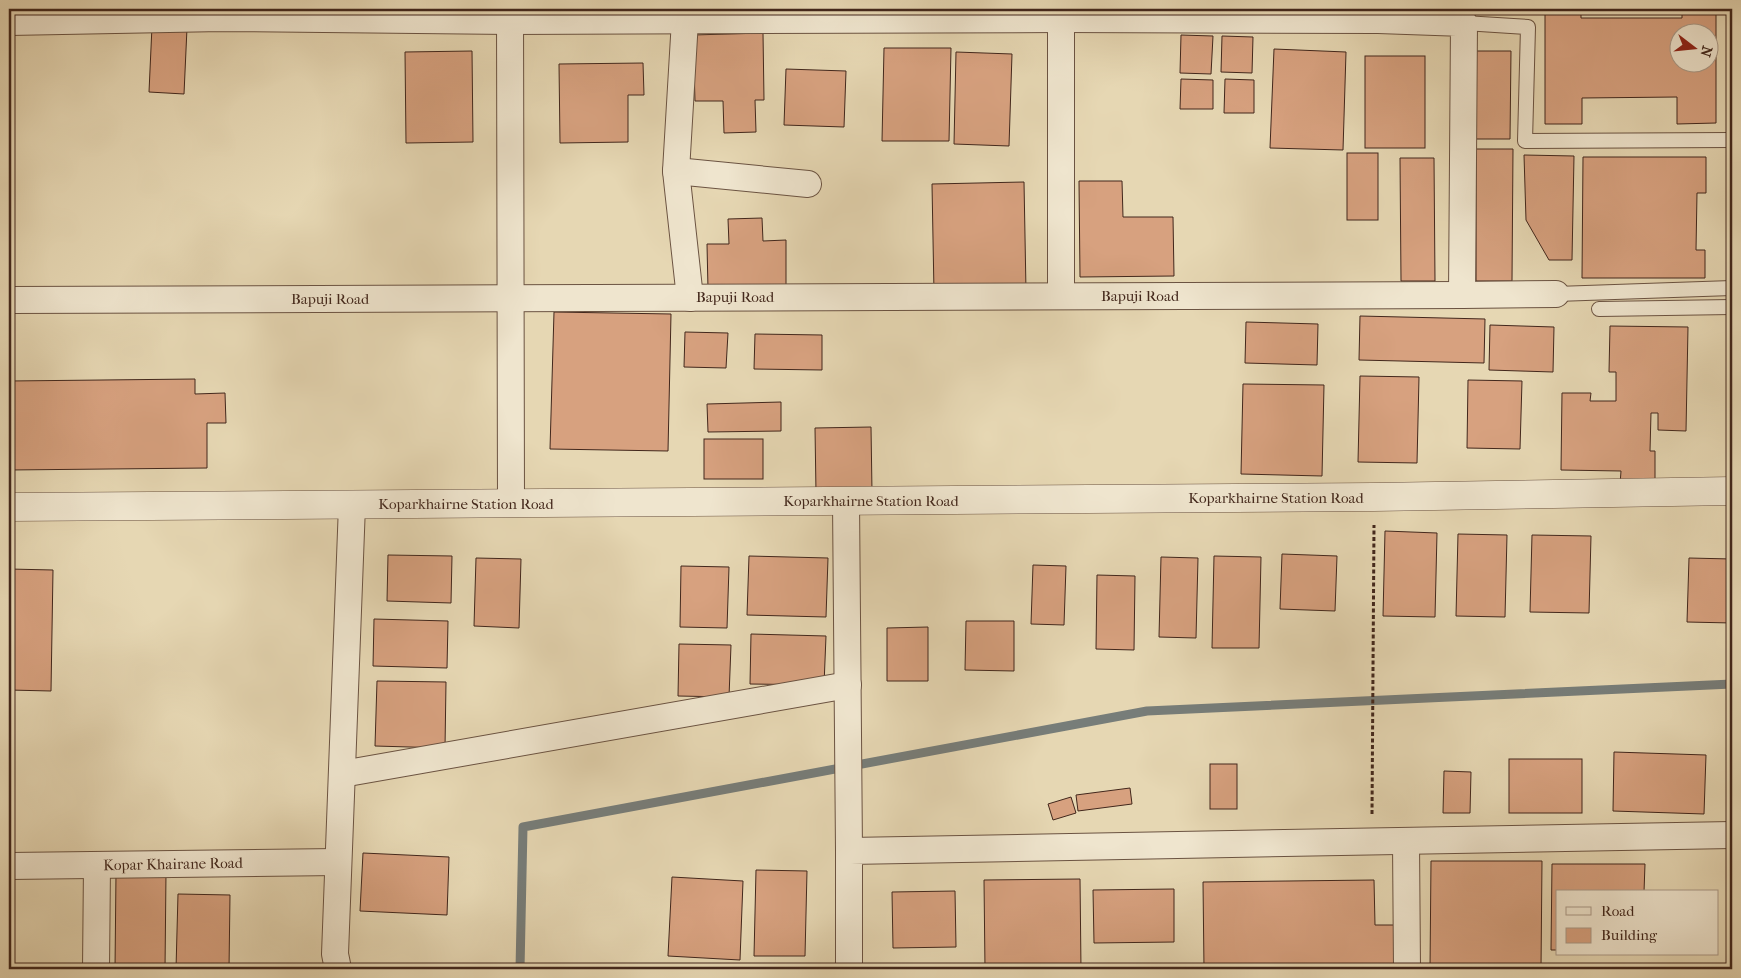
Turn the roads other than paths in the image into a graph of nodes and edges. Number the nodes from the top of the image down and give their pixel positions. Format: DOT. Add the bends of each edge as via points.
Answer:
graph roads {
  1 [pos="222,14"];
  2 [pos="840,14"];
  3 [pos="1378,14"];
  4 [pos="510,15"];
  5 [pos="1061,19"];
  6 [pos="685,20"];
  7 [pos="9,22"];
  8 [pos="1464,23"];
  9 [pos="1732,140"];
  10 [pos="676,170"];
  11 [pos="808,184"];
  12 [pos="1732,288"];
  13 [pos="1556,294"];
  14 [pos="1462,295"];
  15 [pos="1061,296"];
  16 [pos="511,298"];
  17 [pos="690,298"];
  18 [pos="9,300"];
  19 [pos="1732,307"];
  20 [pos="1599,309"];
  21 [pos="1732,491"];
  22 [pos="846,501"];
  23 [pos="512,503"];
  24 [pos="352,504"];
  25 [pos="9,507"];
  26 [pos="848,685"];
  27 [pos="342,774"];
  28 [pos="1732,835"];
  29 [pos="1406,842"];
  30 [pos="849,851"];
  31 [pos="338,862"];
  32 [pos="97,865"];
  33 [pos="9,866"];
  34 [pos="96,969"];
  35 [pos="338,969"];
  36 [pos="849,969"];
  37 [pos="1407,969"];
  1 -- 4 [label="street"];
  1 -- 7 [label="street"];
  2 -- 5 [label="street"];
  2 -- 6 [label="street"];
  3 -- 5 [label="street"];
  3 -- 8 [label="street"];
  4 -- 6 [label="street"];
  4 -- 16 [label="street"];
  5 -- 15 [label="street"];
  6 -- 10 [label="street"];
  8 -- 9 [label="lane" via="1528,27 1526,141"];
  8 -- 14 [label="street"];
  10 -- 11 [label="street"];
  10 -- 17 [label="street"];
  12 -- 13 [label="lane"];
  13 -- 14 [label="street, Bapuji Road"];
  14 -- 15 [label="street, Bapuji Road"];
  15 -- 17 [label="street, Bapuji Road"];
  16 -- 17 [label="street, Bapuji Road"];
  16 -- 18 [label="street, Bapuji Road"];
  16 -- 23 [label="street"];
  19 -- 20 [label="lane"];
  21 -- 22 [label="street, Koparkhairne Station Road"];
  22 -- 23 [label="street, Koparkhairne Station Road"];
  22 -- 26 [label="street"];
  23 -- 24 [label="street, Koparkhairne Station Road"];
  24 -- 25 [label="street, Koparkhairne Station Road"];
  24 -- 27 [label="street"];
  26 -- 27 [label="street"];
  26 -- 30 [label="street"];
  27 -- 31 [label="street"];
  28 -- 29 [label="street"];
  29 -- 30 [label="street"];
  29 -- 37 [label="street"];
  30 -- 36 [label="street"];
  31 -- 32 [label="street, Kopar Khairane Road"];
  31 -- 35 [label="street" via="335,954"];
  32 -- 33 [label="street, Kopar Khairane Road"];
  32 -- 34 [label="street"];
}
